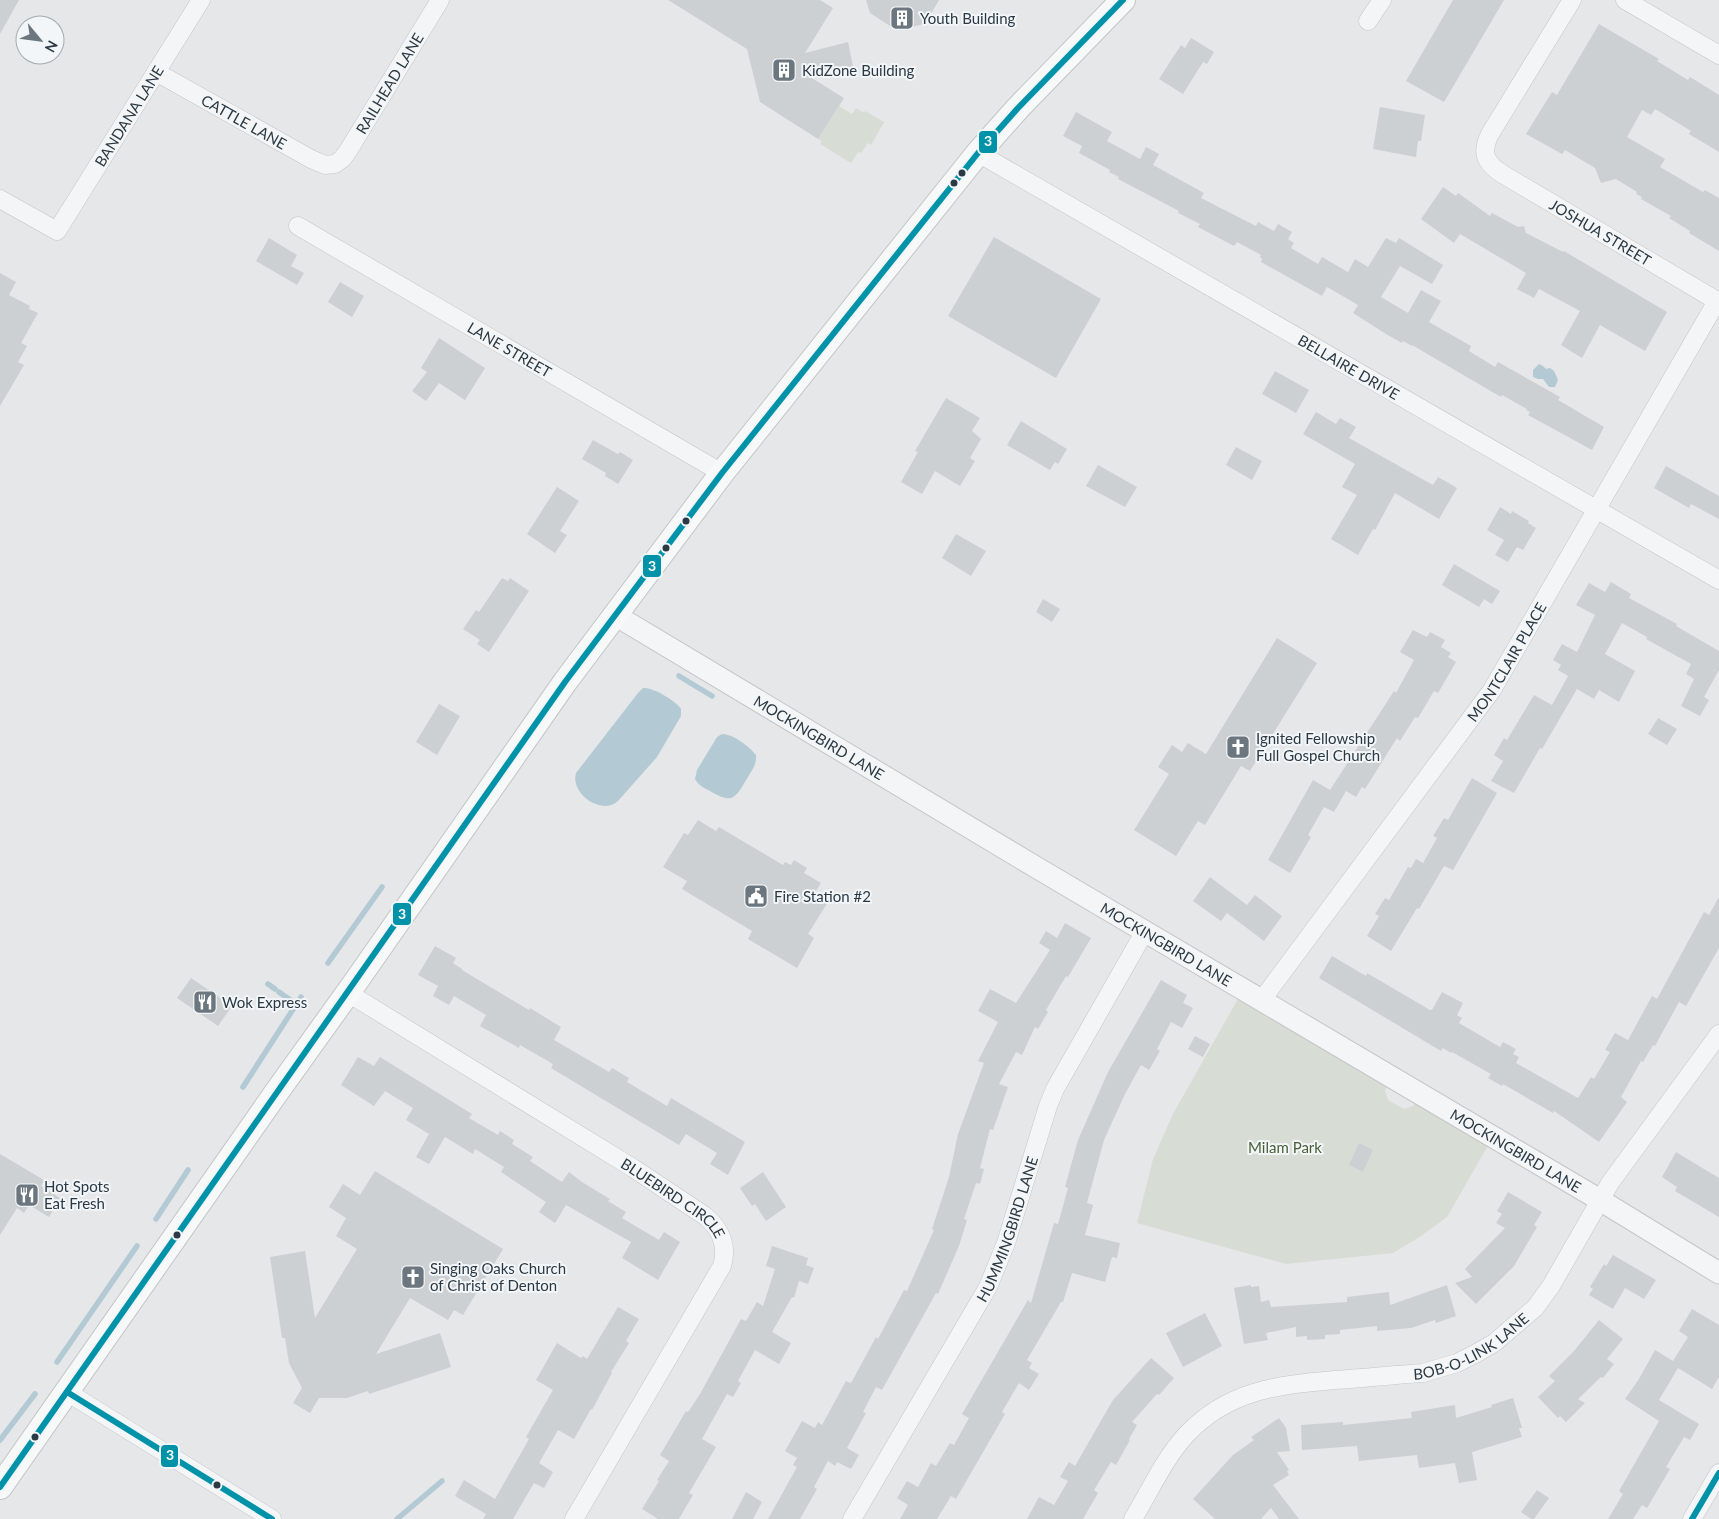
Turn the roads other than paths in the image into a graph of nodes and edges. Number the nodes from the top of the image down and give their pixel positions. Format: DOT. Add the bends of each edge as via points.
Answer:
graph roads {
  1 [pos="201,0"];
  2 [pos="440,0"];
  3 [pos="1123,0"];
  4 [pos="1382,0"];
  5 [pos="1572,0"];
  6 [pos="1625,0"];
  7 [pos="1368,21"];
  8 [pos="1719,55"];
  9 [pos="156,72"];
  10 [pos="978,153"];
  11 [pos="335,164"];
  12 [pos="0,199"];
  13 [pos="298,226"];
  14 [pos="1718,301"];
  15 [pos="722,473"];
  16 [pos="1595,510"];
  17 [pos="1719,580"];
  18 [pos="615,614"];
  19 [pos="1144,931"];
  20 [pos="348,993"];
  21 [pos="1261,1001"];
  22 [pos="1719,1034"];
  23 [pos="1600,1200"];
  24 [pos="1719,1273"];
  25 [pos="67,1392"];
  26 [pos="1719,1473"];
  27 [pos="0,1486"];
  28 [pos="272,1519"];
  29 [pos="574,1519"];
  30 [pos="852,1519"];
  31 [pos="1133,1519"];
  32 [pos="1692,1519"];
  1 -- 9 [label="street, BANDANA LANE"];
  2 -- 11 [label="street, RAILHEAD LANE" via="348,151"];
  3 -- 10 [label="main road"];
  4 -- 7 [label="street"];
  5 -- 14 [label="street, JOSHUA STREET" via="1490,134 1485,146 1486,156 1492,166 1504,175"];
  6 -- 8 [label="street"];
  9 -- 11 [label="street, CATTLE LANE" via="299,153 325,165"];
  9 -- 12 [label="street, BANDANA LANE" via="57,231"];
  10 -- 15 [label="main road"];
  10 -- 16 [label="street, BELLAIRE DRIVE"];
  13 -- 15 [label="street, LANE STREET"];
  14 -- 16 [label="street, MONTCLAIR PLACE"];
  15 -- 18 [label="main road"];
  16 -- 17 [label="street, BELLAIRE DRIVE"];
  16 -- 21 [label="street, MONTCLAIR PLACE" via="1492,690"];
  18 -- 19 [label="street, MOCKINGBIRD LANE"];
  18 -- 20 [label="main road"];
  19 -- 21 [label="street, MOCKINGBIRD LANE"];
  19 -- 30 [label="street, HUMMINGBIRD LANE" via="1054,1089 1006,1243 988,1287"];
  20 -- 25 [label="main road"];
  20 -- 29 [label="street, BLUEBIRD CIRCLE" via="633,1168 705,1216 722,1237 725,1252 722,1266"];
  21 -- 23 [label="street, MOCKINGBIRD LANE"];
  22 -- 23 [label="street, BOB-O-LINK LANE"];
  23 -- 24 [label="street, MOCKINGBIRD LANE"];
  23 -- 31 [label="street, BOB-O-LINK LANE" via="1544,1297 1526,1318 1494,1343 1456,1363 1431,1371 1276,1386 1230,1402 1201,1421 1180,1442"];
  25 -- 27 [label="main road"];
  25 -- 28 [label="street"];
  26 -- 32 [label="street"];
}
